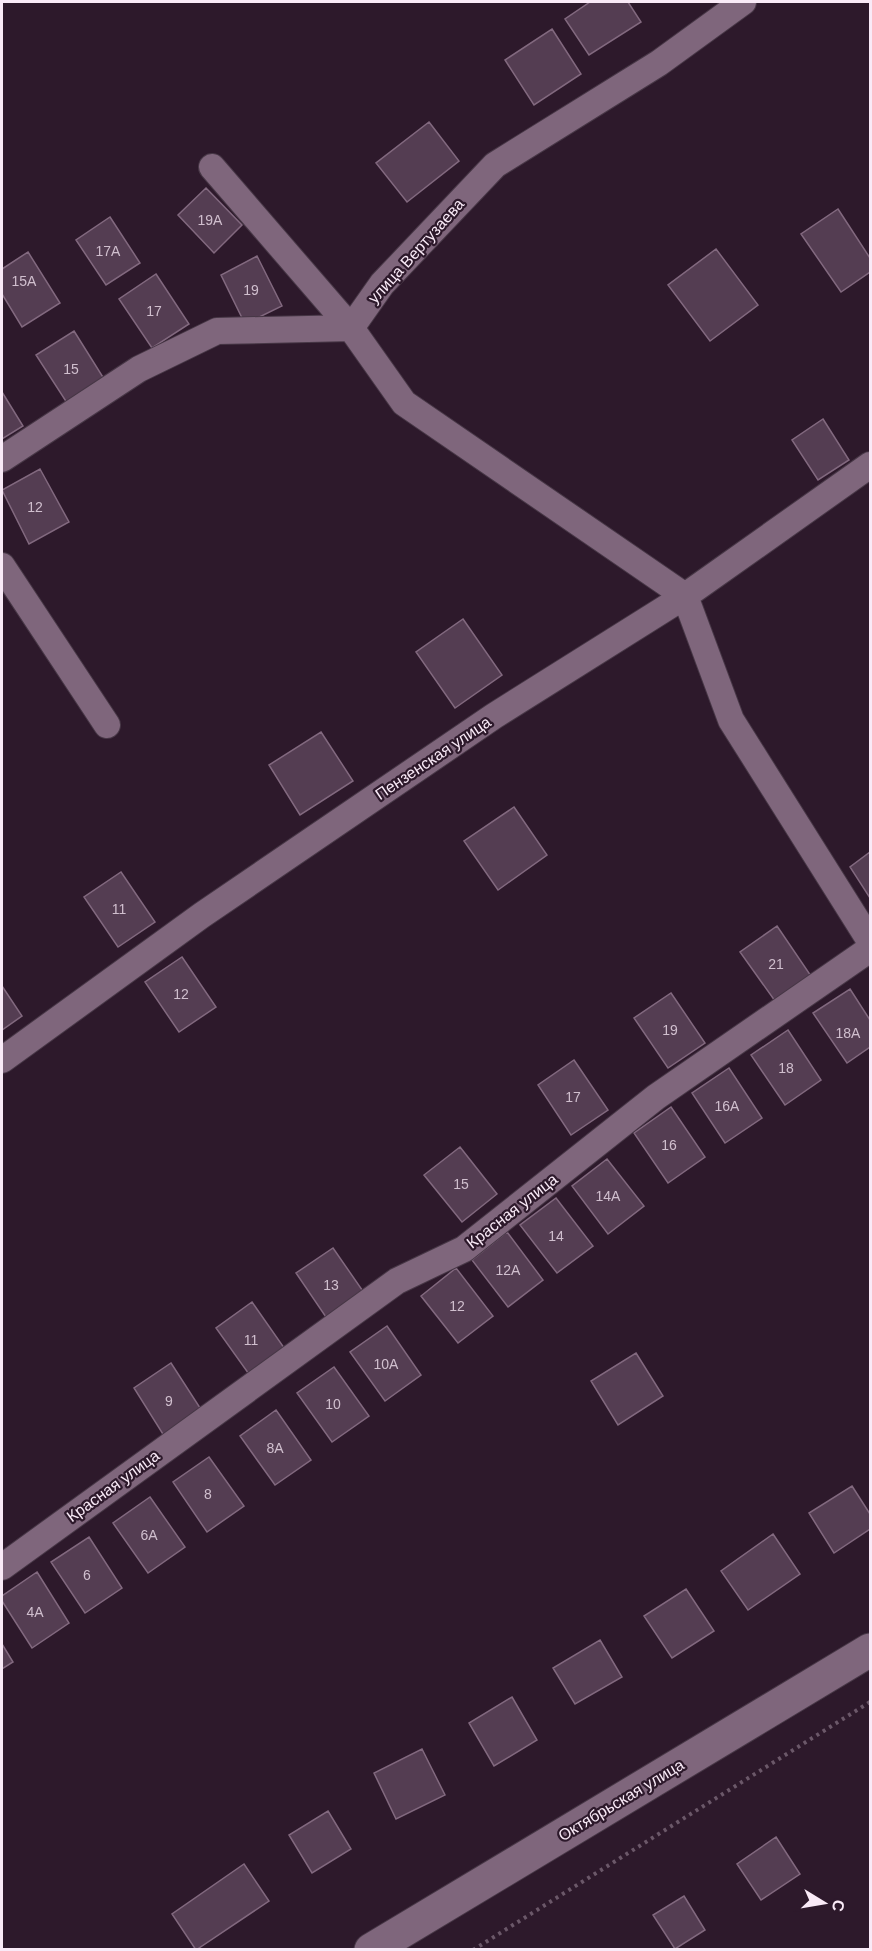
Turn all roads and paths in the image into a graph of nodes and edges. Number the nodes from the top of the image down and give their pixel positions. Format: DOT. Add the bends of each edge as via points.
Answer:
graph roads {
  1 [pos="743,2"];
  2 [pos="212,167"];
  3 [pos="351,328"];
  4 [pos="2,459"];
  5 [pos="870,465"];
  6 [pos="2,566"];
  7 [pos="685,596"];
  8 [pos="107,725"];
  9 [pos="870,940"];
  10 [pos="870,949"];
  11 [pos="2,1060"];
  12 [pos="2,1567"];
  13 [pos="870,1650"];
  14 [pos="870,1702"];
  15 [pos="371,1950"];
  16 [pos="473,1950"];
  1 -- 3 [label="street, улица Вертузаева" via="659,63 495,165 382,284"];
  2 -- 3 [label="street"];
  3 -- 4 [label="street" via="217,331 140,369"];
  3 -- 7 [label="street" via="404,403"];
  5 -- 7 [label="street, Пензенская улица"];
  6 -- 8 [label="street"];
  7 -- 9 [label="street" via="731,720"];
  7 -- 11 [label="street, Пензенская улица" via="494,716 202,915"];
  10 -- 12 [label="street, Красная улица" via="656,1097 464,1249 397,1281"];
  13 -- 15 [label="main road, Октябрьская улица"];
  14 -- 16 [label="path"];
}
